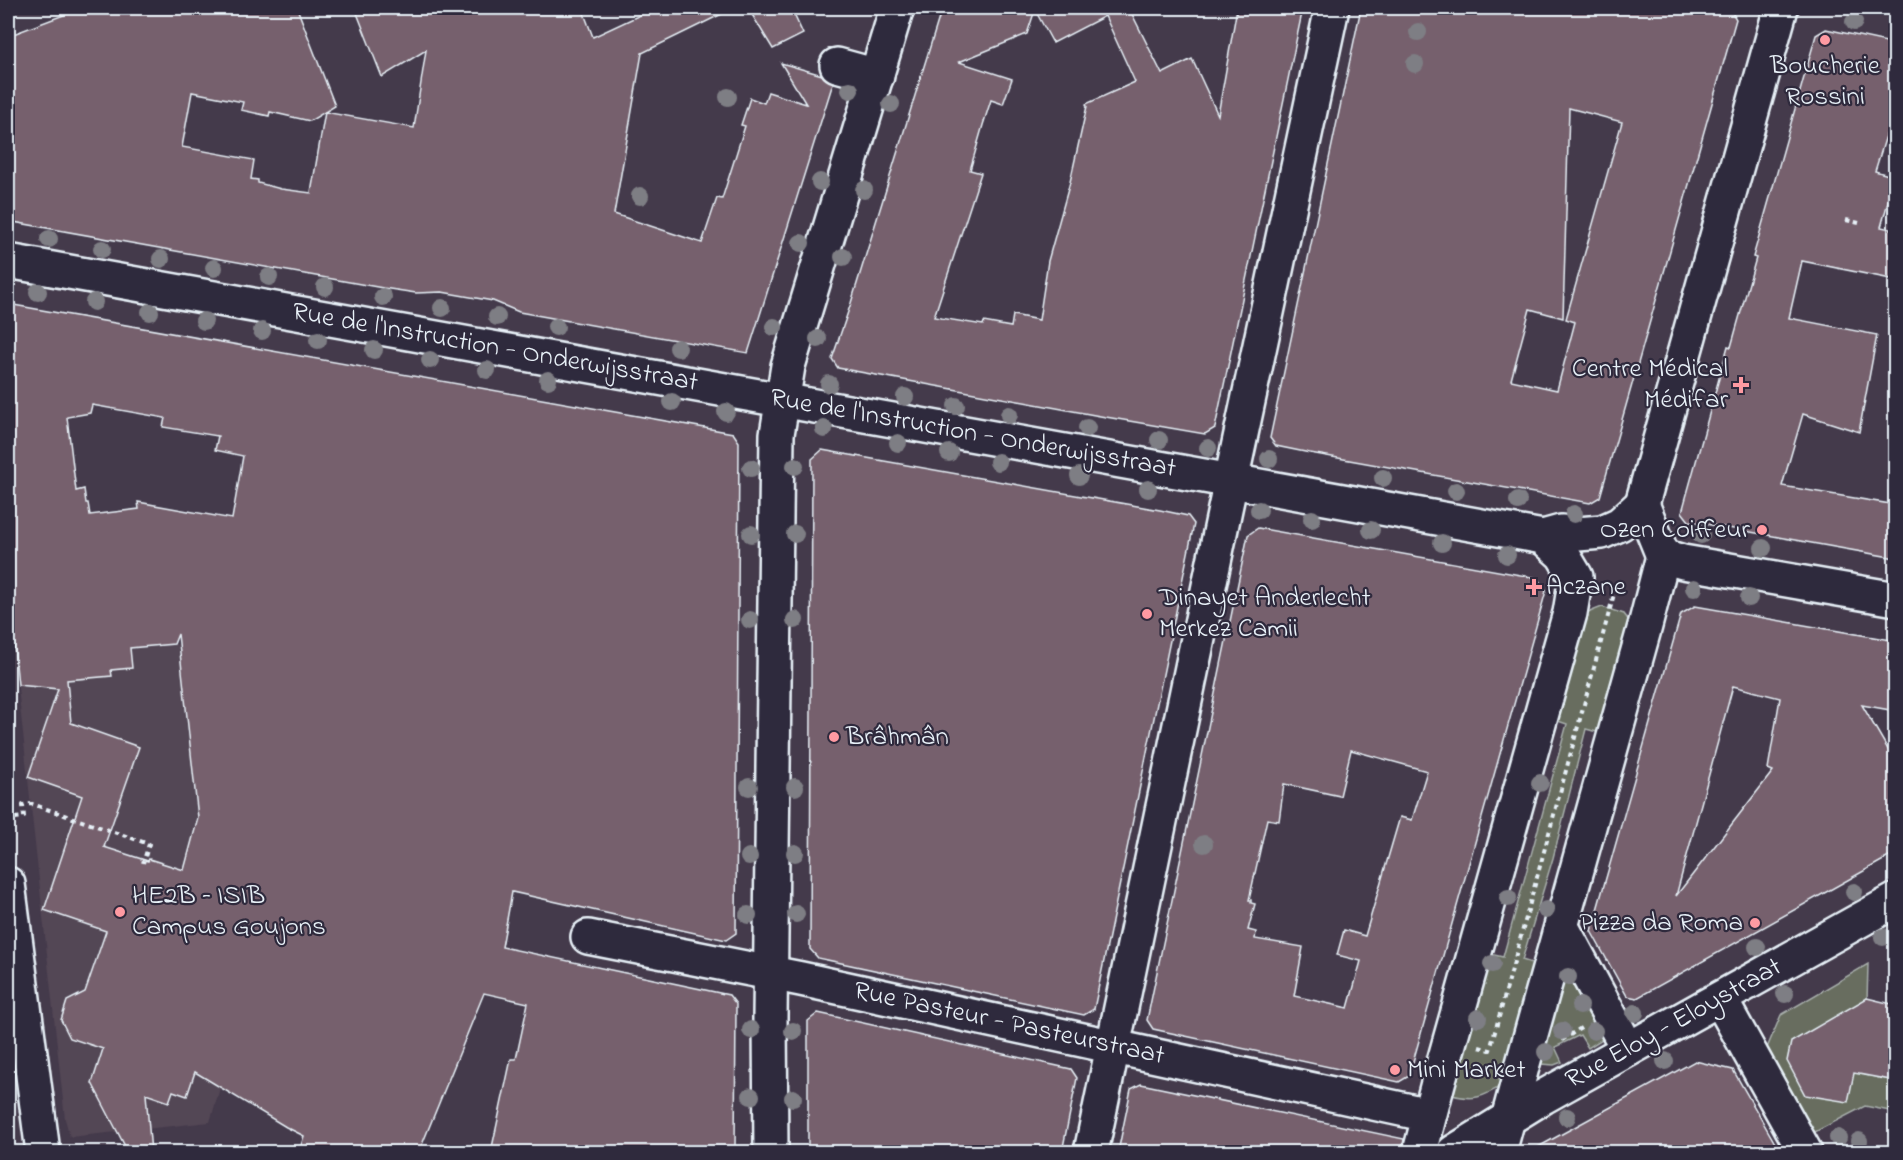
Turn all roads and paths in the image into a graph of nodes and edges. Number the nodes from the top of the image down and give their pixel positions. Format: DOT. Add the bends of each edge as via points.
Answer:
graph roads {
  1 [pos="897,8"];
  2 [pos="1332,8"];
  3 [pos="1781,8"];
  4 [pos="837,65"];
  5 [pos="877,76"];
  6 [pos="1846,220"];
  7 [pos="1859,223"];
  8 [pos="8,261"];
  9 [pos="781,399"];
  10 [pos="1232,480"];
  11 [pos="1642,504"];
  12 [pos="1543,537"];
  13 [pos="1663,556"];
  14 [pos="1617,584"];
  15 [pos="1896,599"];
  16 [pos="1612,600"];
  17 [pos="1570,613"];
  18 [pos="1645,626"];
  19 [pos="15,818"];
  20 [pos="143,862"];
  21 [pos="8,884"];
  22 [pos="1896,900"];
  23 [pos="1562,927"];
  24 [pos="588,937"];
  25 [pos="770,973"];
  26 [pos="1720,999"];
  27 [pos="1589,1023"];
  28 [pos="1556,1043"];
  29 [pos="1477,1046"];
  30 [pos="1114,1047"];
  31 [pos="1629,1050"];
  32 [pos="1429,1115"];
  33 [pos="1509,1119"];
  34 [pos="43,1152"];
  35 [pos="771,1152"];
  36 [pos="1091,1152"];
  37 [pos="1420,1152"];
  38 [pos="1454,1152"];
  39 [pos="1499,1152"];
  40 [pos="1805,1152"];
  1 -- 5 [label="street"];
  2 -- 10 [label="street"];
  3 -- 11 [label="street"];
  4 -- 5 [label="street"];
  5 -- 9 [label="street"];
  6 -- 7 [label="path"];
  8 -- 9 [label="street, Rue de l'Instruction - Onderwijsstraat"];
  9 -- 10 [label="street, Rue de l'Instruction - Onderwijsstraat"];
  9 -- 25 [label="street" via="777,434"];
  10 -- 12 [label="street, Rue de l'Instruction - Onderwijsstraat"];
  10 -- 30 [label="street"];
  11 -- 12 [label="street, Rue de l'Instruction - Onderwijsstraat" via="1620,524 1602,532 1561,532"];
  11 -- 13 [label="street"];
  12 -- 17 [label="street" via="1563,555 1576,577"];
  13 -- 15 [label="street"];
  13 -- 18 [label="street"];
  14 -- 16 [label="path"];
  16 -- 17 [label="path" via="1586,604"];
  16 -- 18 [label="path" via="1628,606"];
  16 -- 29 [label="path" via="1490,1050"];
  17 -- 32 [label="street"];
  18 -- 23 [label="street"];
  19 -- 20 [label="path" via="24,817 23,805 32,804 149,844"];
  21 -- 34 [label="street"];
  22 -- 26 [label="street, Rue Eloy - Eloystraat"];
  23 -- 31 [label="street"];
  23 -- 33 [label="street"];
  24 -- 25 [label="street, Rue Pasteur - Pasteurstraat"];
  25 -- 30 [label="street, Rue Pasteur - Pasteurstraat"];
  25 -- 35 [label="street"];
  26 -- 31 [label="street, Rue Eloy - Eloystraat"];
  26 -- 40 [label="street"];
  27 -- 28 [label="path"];
  30 -- 32 [label="street, Rue Pasteur - Pasteurstraat"];
  30 -- 36 [label="street"];
  31 -- 33 [label="street, Rue Eloy - Eloystraat"];
  32 -- 37 [label="street"];
  33 -- 38 [label="street, Rue Eloy - Eloystraat"];
  33 -- 39 [label="street"];
}
